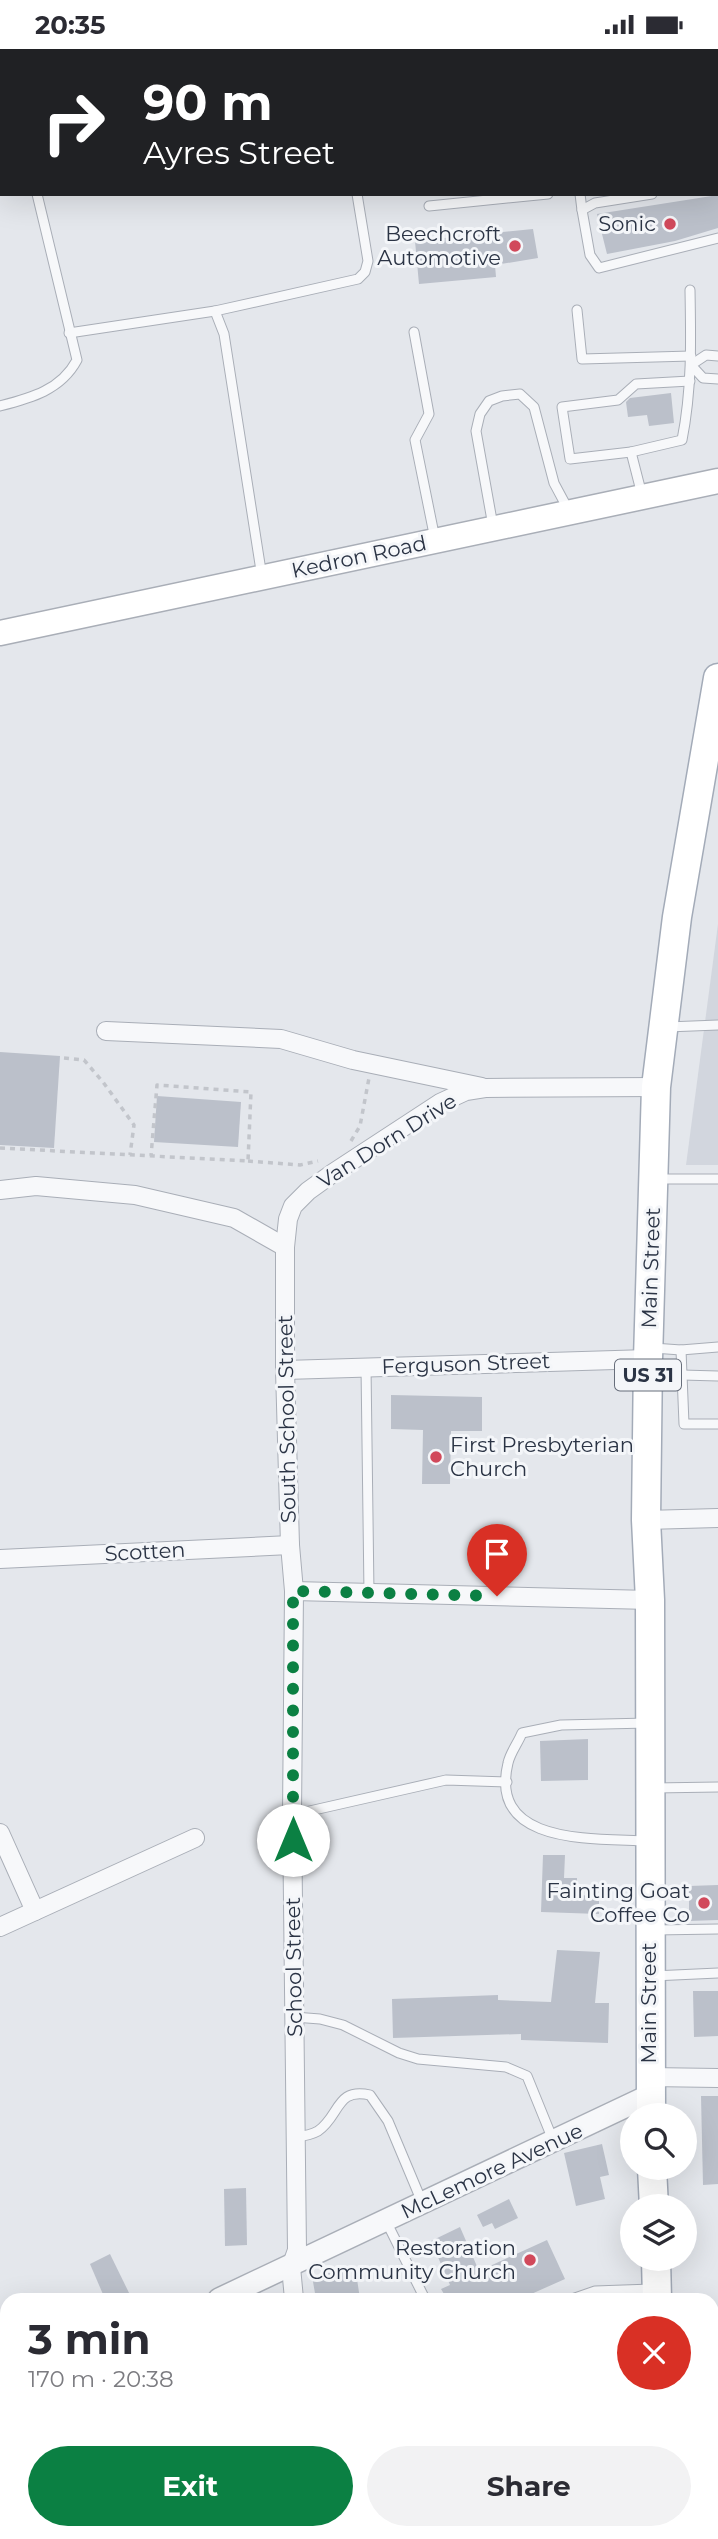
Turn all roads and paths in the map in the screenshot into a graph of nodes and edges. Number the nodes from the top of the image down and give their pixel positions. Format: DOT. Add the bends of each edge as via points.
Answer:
graph roads {
  1 [pos="37,196"];
  2 [pos="357,196"];
  3 [pos="530,196"];
  4 [pos="580,196"];
  5 [pos="639,196"];
  6 [pos="429,207"];
  7 [pos="582,210"];
  8 [pos="718,238"];
  9 [pos="690,290"];
  10 [pos="577,310"];
  11 [pos="215,311"];
  12 [pos="414,332"];
  13 [pos="69,333"];
  14 [pos="718,356"];
  15 [pos="691,361"];
  16 [pos="718,379"];
  17 [pos="690,381"];
  18 [pos="0,406"];
  19 [pos="631,452"];
  20 [pos="718,481"];
  21 [pos="642,497"];
  22 [pos="570,512"];
  23 [pos="494,529"];
  24 [pos="435,541"];
  25 [pos="262,578"];
  26 [pos="0,633"];
  27 [pos="718,678"];
  28 [pos="713,738"];
  29 [pos="718,1025"];
  30 [pos="663,1027"];
  31 [pos="106,1031"];
  32 [pos="64,1058"];
  33 [pos="370,1075"];
  34 [pos="656,1087"];
  35 [pos="485,1088"];
  36 [pos="348,1145"];
  37 [pos="0,1148"];
  38 [pos="130,1155"];
  39 [pos="151,1156"];
  40 [pos="320,1160"];
  41 [pos="248,1161"];
  42 [pos="653,1179"];
  43 [pos="718,1179"];
  44 [pos="0,1190"];
  45 [pos="285,1247"];
  46 [pos="718,1347"];
  47 [pos="681,1350"];
  48 [pos="648,1353"];
  49 [pos="366,1367"];
  50 [pos="285,1370"];
  51 [pos="682,1375"];
  52 [pos="718,1376"];
  53 [pos="718,1424"];
  54 [pos="718,1518"];
  55 [pos="646,1520"];
  56 [pos="290,1545"];
  57 [pos="0,1559"];
  58 [pos="293,1591"];
  59 [pos="369,1593"];
  60 [pos="650,1600"];
  61 [pos="649,1723"];
  62 [pos="507,1782"];
  63 [pos="718,1787"];
  64 [pos="649,1788"];
  65 [pos="292,1815"];
  66 [pos="0,1833"];
  67 [pos="195,1837"];
  68 [pos="649,1841"];
  69 [pos="35,1912"];
  70 [pos="0,1927"];
  71 [pos="718,1929"];
  72 [pos="649,1930"];
  73 [pos="718,1973"];
  74 [pos="649,1976"];
  75 [pos="294,2017"];
  76 [pos="718,2078"];
  77 [pos="650,2096"];
  78 [pos="296,2137"];
  79 [pos="554,2141"];
  80 [pos="423,2204"];
  81 [pos="386,2221"];
  82 [pos="291,2267"];
  83 [pos="656,2271"];
  84 [pos="232,2293"];
  85 [pos="293,2293"];
  86 [pos="420,2293"];
  87 [pos="590,2293"];
  88 [pos="637,2293"];
  89 [pos="657,2293"];
  1 -- 13 [label="lane"];
  2 -- 11 [label="lane" via="368,261 358,279"];
  3 -- 6 [label="lane"];
  4 -- 7 [label="lane"];
  5 -- 7 [label="lane" via="595,203"];
  7 -- 8 [label="lane" via="590,255 599,268"];
  9 -- 15 [label="lane"];
  10 -- 15 [label="lane" via="582,359"];
  11 -- 13 [label="lane"];
  11 -- 25 [label="lane" via="224,334"];
  12 -- 24 [label="lane" via="429,415 415,440"];
  13 -- 18 [label="lane" via="77,360 70,373 56,386"];
  14 -- 15 [label="lane"];
  15 -- 16 [label="lane" via="703,378"];
  15 -- 17 [label="lane"];
  17 -- 19 [label="lane" via="682,440"];
  17 -- 19 [label="lane" via="636,384 618,400 562,407 570,459"];
  19 -- 21 [label="lane"];
  20 -- 21 [label="main road, Kedron Road"];
  21 -- 22 [label="main road, Kedron Road"];
  22 -- 23 [label="main road, Kedron Road"];
  22 -- 23 [label="lane" via="554,483 534,407 520,394 502,396 489,401 476,431"];
  23 -- 24 [label="main road, Kedron Road"];
  24 -- 25 [label="main road, Kedron Road"];
  25 -- 26 [label="main road, Kedron Road"];
  27 -- 28 [label="main road, Main Street / US 31"];
  28 -- 30 [label="main road, Main Street / US 31" via="677,917"];
  29 -- 30 [label="lane"];
  30 -- 34 [label="main road, Main Street / US 31"];
  31 -- 35 [label="street" via="281,1039 353,1060"];
  32 -- 38 [label="path" via="84,1060 134,1125"];
  33 -- 36 [label="path" via="360,1126"];
  34 -- 35 [label="street, Van Dorn Drive"];
  34 -- 42 [label="main road, Main Street / US 31"];
  35 -- 45 [label="street, Van Dorn Drive" via="440,1103 308,1191 293,1206"];
  37 -- 38 [label="path"];
  38 -- 39 [label="path"];
  39 -- 41 [label="path"];
  39 -- 41 [label="path" via="157,1085 251,1091"];
  40 -- 41 [label="path" via="300,1165"];
  42 -- 43 [label="lane"];
  42 -- 48 [label="main road, Main Street / US 31"];
  44 -- 45 [label="street" via="36,1186 135,1195 234,1218"];
  45 -- 50 [label="street, South School Street"];
  46 -- 47 [label="lane"];
  47 -- 48 [label="lane"];
  47 -- 51 [label="lane"];
  48 -- 49 [label="street, Ferguson Street"];
  48 -- 55 [label="main road, Main Street / US 31"];
  49 -- 50 [label="street, Ferguson Street"];
  49 -- 59 [label="lane"];
  50 -- 56 [label="street, South School Street"];
  51 -- 52 [label="lane"];
  51 -- 53 [label="lane" via="684,1424"];
  54 -- 55 [label="street"];
  55 -- 60 [label="main road, Main Street / US 31"];
  56 -- 57 [label="street, Scotten"];
  56 -- 58 [label="street, South School Street"];
  58 -- 59 [label="street"];
  58 -- 65 [label="street, School Street"];
  59 -- 60 [label="street"];
  60 -- 61 [label="main road, Main Street / US 31"];
  61 -- 62 [label="lane" via="561,1725 522,1733 508,1762"];
  61 -- 64 [label="main road, Main Street / US 31"];
  62 -- 65 [label="lane" via="446,1780"];
  62 -- 68 [label="lane" via="515,1815 541,1830 566,1837"];
  63 -- 64 [label="lane"];
  64 -- 68 [label="main road, Main Street / US 31"];
  65 -- 75 [label="street, School Street"];
  66 -- 69 [label="street"];
  67 -- 69 [label="street"];
  68 -- 72 [label="main road, Main Street / US 31"];
  69 -- 70 [label="street"];
  71 -- 72 [label="lane"];
  72 -- 74 [label="main road, Main Street / US 31"];
  73 -- 74 [label="lane"];
  74 -- 77 [label="main road, Main Street / US 31"];
  75 -- 78 [label="street, School Street"];
  75 -- 79 [label="lane" via="343,2025 418,2059 506,2067 527,2076"];
  76 -- 77 [label="street"];
  77 -- 79 [label="street, McLemore Avenue"];
  78 -- 80 [label="lane" via="320,2129 343,2099 358,2092 370,2095 388,2121"];
  78 -- 82 [label="street, School Street" via="297,2250"];
  79 -- 80 [label="street, McLemore Avenue"];
  80 -- 81 [label="street, McLemore Avenue"];
  81 -- 82 [label="street, McLemore Avenue"];
  81 -- 86 [label="lane"];
  82 -- 84 [label="street, McLemore Avenue"];
  82 -- 85 [label="street, School Street"];
  83 -- 89 [label="main road"];
  87 -- 88 [label="lane"];
}
